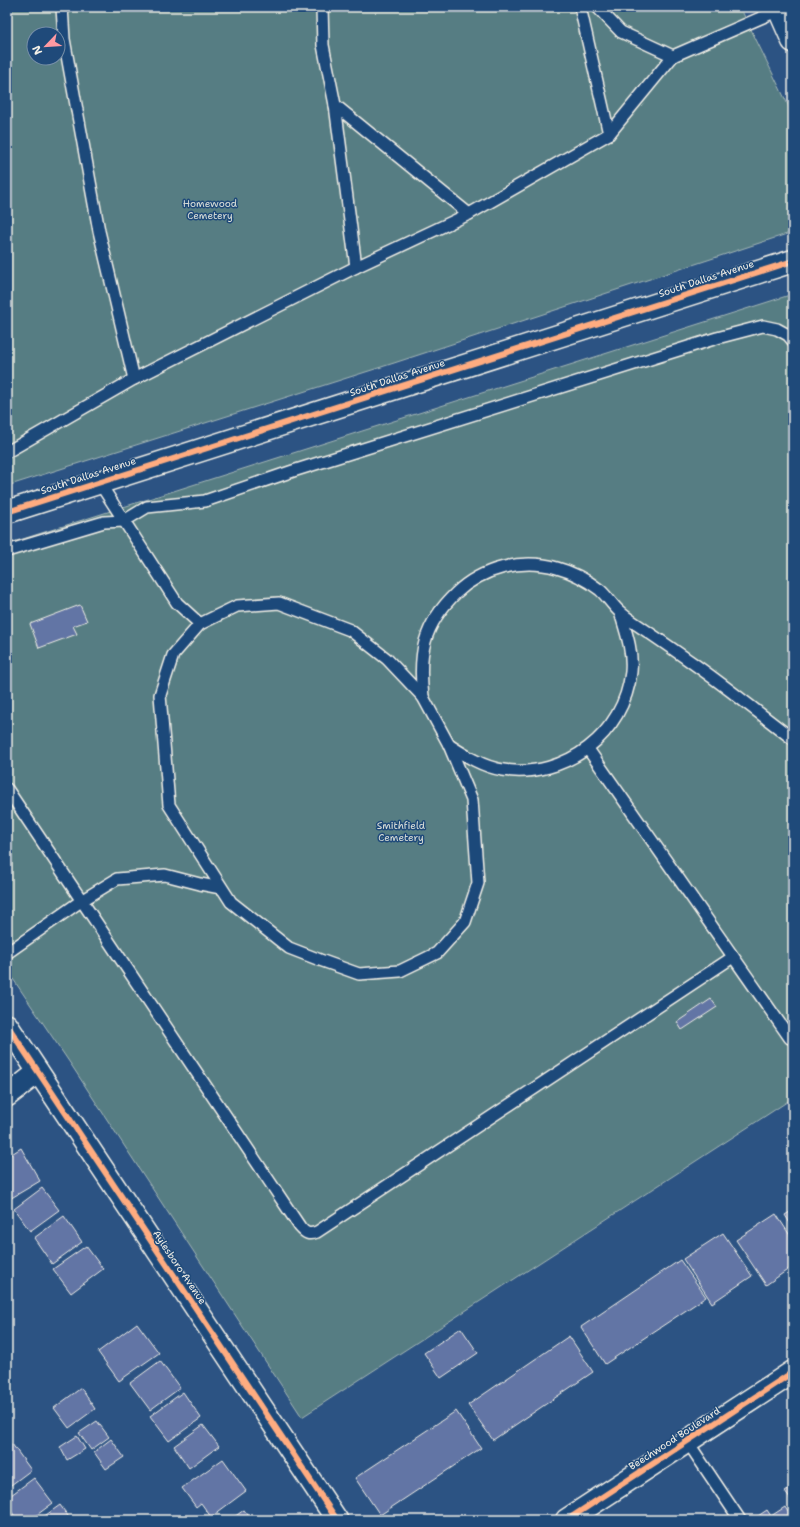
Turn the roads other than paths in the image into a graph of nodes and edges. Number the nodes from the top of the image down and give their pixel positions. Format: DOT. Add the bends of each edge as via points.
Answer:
graph roads {
  1 [pos="62,7"];
  2 [pos="322,7"];
  3 [pos="580,7"];
  4 [pos="597,7"];
  5 [pos="778,8"];
  6 [pos="793,40"];
  7 [pos="674,56"];
  8 [pos="335,105"];
  9 [pos="609,134"];
  10 [pos="469,214"];
  11 [pos="793,261"];
  12 [pos="356,267"];
  13 [pos="793,341"];
  14 [pos="134,379"];
  15 [pos="7,452"];
  16 [pos="99,482"];
  17 [pos="7,512"];
  18 [pos="124,521"];
  19 [pos="7,552"];
  20 [pos="620,612"];
  21 [pos="200,624"];
  22 [pos="423,697"];
  23 [pos="793,739"];
  24 [pos="449,745"];
  25 [pos="588,749"];
  26 [pos="7,789"];
  27 [pos="221,888"];
  28 [pos="81,901"];
  29 [pos="7,953"];
  30 [pos="733,957"];
  31 [pos="7,1025"];
  32 [pos="790,1038"];
  33 [pos="38,1072"];
  34 [pos="7,1096"];
  35 [pos="793,1372"];
  36 [pos="687,1441"];
  37 [pos="337,1520"];
  38 [pos="567,1520"];
  39 [pos="740,1520"];
  1 -- 14 [label="lane" via="64,39 99,231"];
  2 -- 8 [label="lane" via="323,45"];
  3 -- 9 [label="lane"];
  4 -- 7 [label="lane" via="621,32"];
  5 -- 6 [label="street"];
  5 -- 7 [label="lane"];
  7 -- 9 [label="lane"];
  8 -- 10 [label="lane"];
  8 -- 12 [label="lane"];
  9 -- 10 [label="lane"];
  10 -- 12 [label="lane"];
  11 -- 16 [label="street, South Dallas Avenue"];
  12 -- 14 [label="lane"];
  13 -- 18 [label="lane" via="788,335 763,326 717,338 308,466 205,501 148,507"];
  14 -- 15 [label="lane"];
  16 -- 17 [label="street, South Dallas Avenue"];
  16 -- 18 [label="lane"];
  18 -- 19 [label="lane" via="104,522"];
  18 -- 21 [label="lane" via="177,603"];
  20 -- 22 [label="lane" via="600,591 580,577 557,568 532,564 508,566 484,574 463,586 445,604 431,624 423,648 420,672"];
  20 -- 23 [label="lane"];
  20 -- 25 [label="lane" via="630,641 631,671 624,701 610,727"];
  21 -- 22 [label="lane" via="237,606 279,603 350,630 387,659"];
  21 -- 27 [label="lane" via="173,655 160,695 163,736 169,805"];
  22 -- 24 [label="lane"];
  24 -- 25 [label="lane" via="474,761 503,770 533,771 562,764"];
  24 -- 27 [label="lane" via="472,800 478,883 464,922 437,953 400,971 359,974 289,948 231,902"];
  25 -- 30 [label="lane"];
  26 -- 28 [label="lane"];
  27 -- 28 [label="lane" via="165,875 117,879"];
  28 -- 29 [label="lane"];
  28 -- 30 [label="lane" via="300,1227 305,1233 311,1234"];
  30 -- 32 [label="lane"];
  31 -- 33 [label="street, Aylesboro Avenue"];
  33 -- 34 [label="street"];
  33 -- 37 [label="street, Aylesboro Avenue"];
  35 -- 36 [label="street, Beechwood Boulevard"];
  36 -- 38 [label="street, Beechwood Boulevard"];
  36 -- 39 [label="lane"];
}
